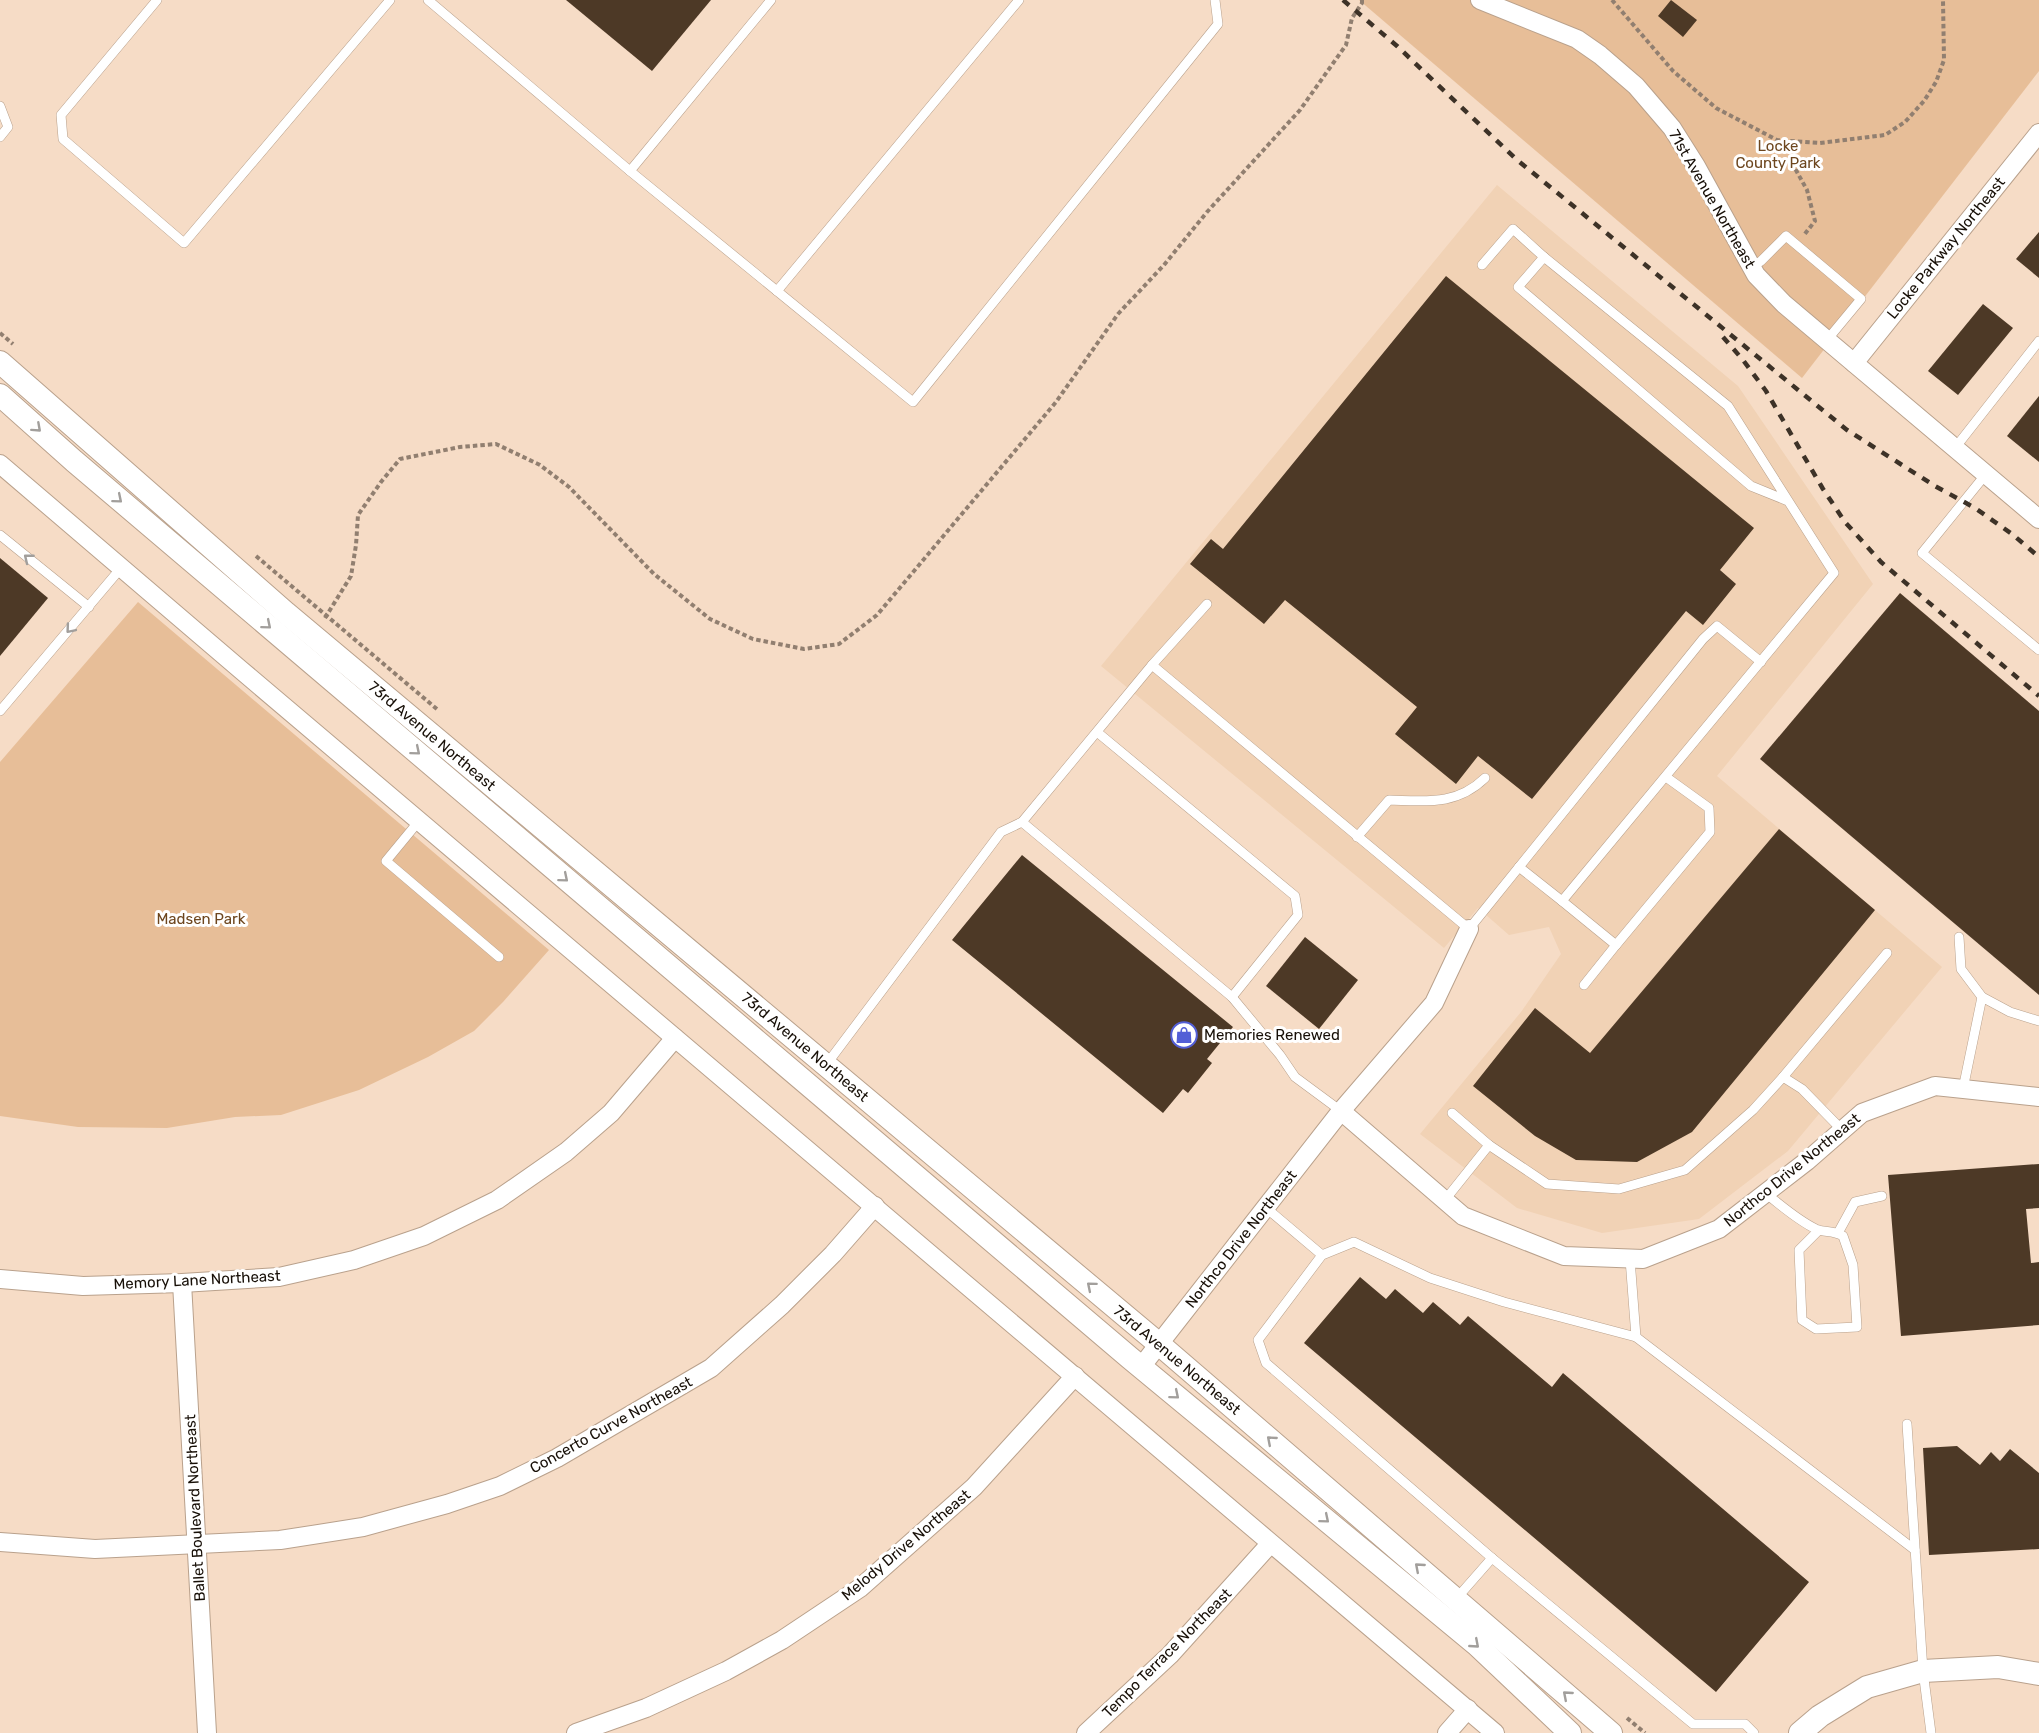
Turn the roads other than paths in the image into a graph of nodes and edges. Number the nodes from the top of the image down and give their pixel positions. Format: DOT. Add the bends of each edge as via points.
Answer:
graph roads {
  1 [pos="157,0"];
  2 [pos="390,0"];
  3 [pos="428,0"];
  4 [pos="771,0"];
  5 [pos="1019,0"];
  6 [pos="1215,0"];
  7 [pos="1480,0"];
  8 [pos="0,106"];
  9 [pos="2039,133"];
  10 [pos="0,137"];
  11 [pos="630,171"];
  12 [pos="1544,257"];
  13 [pos="1482,265"];
  14 [pos="1752,267"];
  15 [pos="777,291"];
  16 [pos="1827,340"];
  17 [pos="2039,341"];
  18 [pos="0,362"];
  19 [pos="1854,363"];
  20 [pos="0,395"];
  21 [pos="1954,448"];
  22 [pos="0,464"];
  23 [pos="1986,474"];
  24 [pos="1788,501"];
  25 [pos="2039,519"];
  26 [pos="0,535"];
  27 [pos="121,568"];
  28 [pos="1207,604"];
  29 [pos="89,607"];
  30 [pos="2039,650"];
  31 [pos="1761,663"];
  32 [pos="1152,665"];
  33 [pos="0,711"];
  34 [pos="1097,732"];
  35 [pos="1666,777"];
  36 [pos="1485,778"];
  37 [pos="419,821"];
  38 [pos="1022,822"];
  39 [pos="1357,837"];
  40 [pos="1519,867"];
  41 [pos="1562,901"];
  42 [pos="1469,929"];
  43 [pos="1959,937"];
  44 [pos="1616,945"];
  45 [pos="1887,953"];
  46 [pos="499,957"];
  47 [pos="1584,985"];
  48 [pos="1982,997"];
  49 [pos="1232,998"];
  50 [pos="2039,1021"];
  51 [pos="675,1038"];
  52 [pos="826,1065"];
  53 [pos="1783,1077"];
  54 [pos="1964,1089"];
  55 [pos="2039,1097"];
  56 [pos="1341,1111"];
  57 [pos="1452,1113"];
  58 [pos="1842,1130"];
  59 [pos="1489,1145"];
  60 [pos="1765,1193"];
  61 [pos="1882,1196"];
  62 [pos="1445,1200"];
  63 [pos="875,1206"];
  64 [pos="1264,1207"];
  65 [pos="1819,1230"];
  66 [pos="1838,1233"];
  67 [pos="1322,1255"];
  68 [pos="1630,1259"];
  69 [pos="0,1280"];
  70 [pos="182,1283"];
  71 [pos="1636,1337"];
  72 [pos="1160,1344"];
  73 [pos="1141,1367"];
  74 [pos="1075,1376"];
  75 [pos="1907,1424"];
  76 [pos="0,1542"];
  77 [pos="197,1544"];
  78 [pos="1270,1544"];
  79 [pos="1915,1550"];
  80 [pos="1492,1558"];
  81 [pos="1448,1607"];
  82 [pos="1923,1671"];
  83 [pos="2039,1674"];
  84 [pos="1468,1709"];
  85 [pos="1930,1721"];
  86 [pos="207,1733"];
  87 [pos="576,1733"];
  88 [pos="1086,1733"];
  89 [pos="1447,1733"];
  90 [pos="1495,1733"];
  91 [pos="1570,1733"];
  92 [pos="1611,1733"];
  93 [pos="1754,1733"];
  94 [pos="1800,1733"];
  95 [pos="1931,1733"];
  96 [pos="1940,1733"];
  1 -- 2 [label="lane" via="61,116 63,139 184,243"];
  3 -- 11 [label="lane"];
  4 -- 11 [label="lane"];
  5 -- 15 [label="lane"];
  6 -- 15 [label="lane" via="1218,24 913,402"];
  7 -- 14 [label="street, 71st Avenue Northeast" via="1577,39 1636,86 1696,166"];
  8 -- 10 [label="lane" via="8,127"];
  9 -- 19 [label="street, Locke Parkway Northeast"];
  11 -- 15 [label="lane"];
  12 -- 13 [label="lane" via="1513,229"];
  12 -- 24 [label="lane" via="1728,406"];
  12 -- 24 [label="lane" via="1518,287 1751,486"];
  14 -- 16 [label="street, 71st Avenue Northeast" via="1784,304"];
  14 -- 16 [label="lane" via="1786,236 1861,299"];
  16 -- 19 [label="street, 71st Avenue Northeast"];
  17 -- 21 [label="lane"];
  18 -- 52 [label="street, 73rd Avenue Northeast" via="312,635"];
  19 -- 21 [label="street, 71st Avenue Northeast"];
  20 -- 73 [label="street, 73rd Avenue Northeast, one-way"];
  21 -- 23 [label="street, 71st Avenue Northeast"];
  22 -- 27 [label="street"];
  23 -- 25 [label="street, 71st Avenue Northeast"];
  23 -- 30 [label="lane" via="1922,553"];
  24 -- 31 [label="lane" via="1834,573"];
  29 -- 26 [label="lane, one-way"];
  27 -- 29 [label="lane"];
  27 -- 37 [label="street"];
  28 -- 32 [label="lane"];
  29 -- 33 [label="lane, one-way"];
  31 -- 35 [label="lane"];
  31 -- 40 [label="lane" via="1717,626"];
  32 -- 34 [label="lane"];
  32 -- 39 [label="lane"];
  34 -- 38 [label="lane"];
  34 -- 49 [label="lane" via="1295,896 1298,915"];
  35 -- 41 [label="lane"];
  35 -- 44 [label="lane" via="1709,808 1710,832"];
  36 -- 39 [label="lane" via="1473,789 1439,802 1389,800"];
  37 -- 46 [label="lane" via="386,861"];
  37 -- 51 [label="street"];
  38 -- 49 [label="lane"];
  38 -- 52 [label="lane" via="1001,832"];
  39 -- 42 [label="lane"];
  40 -- 41 [label="lane"];
  40 -- 42 [label="lane"];
  41 -- 44 [label="lane"];
  42 -- 56 [label="street, Northco Drive Northeast" via="1434,1003"];
  43 -- 48 [label="lane" via="1961,969"];
  44 -- 47 [label="lane"];
  45 -- 53 [label="lane"];
  48 -- 50 [label="lane"];
  48 -- 54 [label="lane"];
  49 -- 56 [label="lane" via="1295,1077"];
  51 -- 63 [label="street"];
  51 -- 70 [label="street, Memory Lane Northeast" via="602,1121 566,1152 487,1205 424,1236 354,1260 279,1277"];
  72 -- 52 [label="street, 73rd Avenue Northeast, one-way"];
  53 -- 58 [label="lane" via="1802,1089"];
  53 -- 59 [label="lane" via="1754,1110 1685,1170 1619,1189 1547,1184"];
  54 -- 55 [label="street, Northco Drive Northeast"];
  54 -- 58 [label="street, Northco Drive Northeast" via="1935,1086 1862,1113"];
  56 -- 62 [label="street, Northco Drive Northeast"];
  56 -- 64 [label="street, Northco Drive Northeast"];
  57 -- 59 [label="lane"];
  58 -- 60 [label="street, Northco Drive Northeast"];
  59 -- 62 [label="lane"];
  60 -- 65 [label="lane"];
  60 -- 68 [label="street, Northco Drive Northeast" via="1719,1228 1643,1259"];
  61 -- 66 [label="lane" via="1854,1202"];
  62 -- 68 [label="street, Northco Drive Northeast" via="1463,1216 1564,1256"];
  63 -- 74 [label="street"];
  63 -- 77 [label="street, Concerto Curve Northeast" via="782,1305 711,1368 557,1458 500,1486 363,1527 280,1540"];
  64 -- 67 [label="lane"];
  64 -- 72 [label="street, Northco Drive Northeast"];
  65 -- 66 [label="lane"];
  65 -- 66 [label="lane" via="1799,1250 1802,1320 1816,1329 1857,1327 1853,1265 1843,1236"];
  67 -- 71 [label="lane" via="1354,1242 1430,1278"];
  67 -- 80 [label="lane" via="1258,1340 1266,1363"];
  68 -- 71 [label="lane"];
  69 -- 70 [label="street, Memory Lane Northeast" via="83,1286"];
  70 -- 77 [label="street, Ballet Boulevard Northeast"];
  71 -- 79 [label="lane"];
  72 -- 73 [label="street, Northco Drive Northeast"];
  81 -- 72 [label="street, 73rd Avenue Northeast, one-way"];
  73 -- 81 [label="street, 73rd Avenue Northeast, one-way"];
  74 -- 78 [label="street"];
  74 -- 87 [label="street, Melody Drive Northeast" via="974,1487 860,1588 782,1640 726,1671"];
  75 -- 79 [label="lane"];
  76 -- 77 [label="street, Concerto Curve Northeast" via="95,1549"];
  77 -- 86 [label="street, Ballet Boulevard Northeast"];
  78 -- 84 [label="street"];
  78 -- 88 [label="street, Tempo Terrace Northeast" via="1170,1655"];
  79 -- 82 [label="lane"];
  80 -- 81 [label="lane"];
  80 -- 93 [label="lane" via="1693,1724 1745,1724"];
  81 -- 91 [label="street, 73rd Avenue Northeast, one-way" via="1477,1646"];
  92 -- 81 [label="street, 73rd Avenue Northeast, one-way"];
  82 -- 83 [label="street" via="1998,1667"];
  82 -- 85 [label="lane"];
  82 -- 94 [label="street" via="1867,1687"];
  84 -- 89 [label="street"];
  84 -- 90 [label="street"];
  85 -- 95 [label="lane"];
  85 -- 96 [label="lane"];
}
